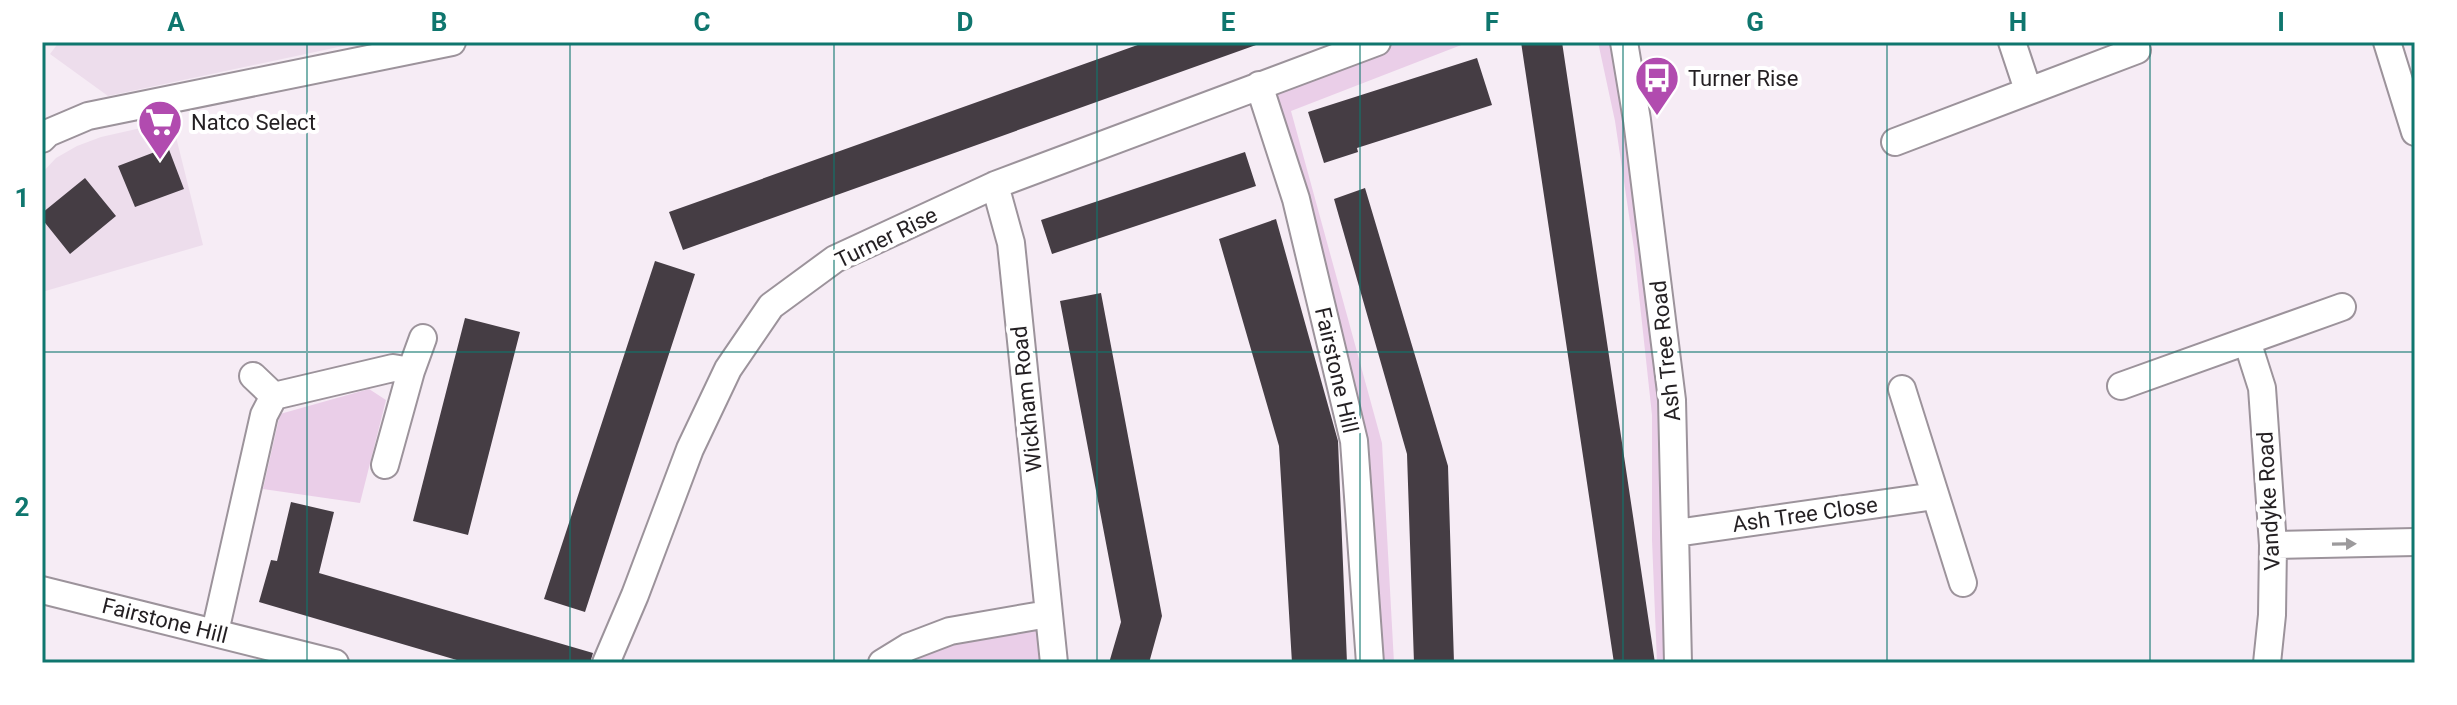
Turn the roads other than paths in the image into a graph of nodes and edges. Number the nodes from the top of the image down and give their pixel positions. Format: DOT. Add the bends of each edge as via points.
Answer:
graph roads {
  1 [pos="452,42"];
  2 [pos="1377,42"];
  3 [pos="1624,42"];
  4 [pos="2012,42"];
  5 [pos="2387,42"];
  6 [pos="2137,50"];
  7 [pos="1259,85"];
  8 [pos="2028,90"];
  9 [pos="2415,132"];
  10 [pos="42,139"];
  11 [pos="1895,142"];
  12 [pos="995,185"];
  13 [pos="2342,307"];
  14 [pos="423,338"];
  15 [pos="2247,341"];
  16 [pos="411,371"];
  17 [pos="253,376"];
  18 [pos="2121,386"];
  19 [pos="1902,389"];
  20 [pos="274,396"];
  21 [pos="385,465"];
  22 [pos="1935,496"];
  23 [pos="1676,533"];
  24 [pos="2415,542"];
  25 [pos="2273,545"];
  26 [pos="1963,583"];
  27 [pos="42,590"];
  28 [pos="1048,614"];
  29 [pos="215,632"];
  30 [pos="335,663"];
  31 [pos="606,663"];
  32 [pos="882,663"];
  33 [pos="1054,663"];
  34 [pos="1370,663"];
  35 [pos="1678,663"];
  36 [pos="2267,663"];
  1 -- 10 [label="street" via="88,116"];
  2 -- 7 [label="street, Turner Rise"];
  3 -- 23 [label="street, Ash Tree Road" via="1672,400"];
  4 -- 8 [label="street"];
  5 -- 9 [label="street"];
  6 -- 8 [label="street"];
  7 -- 12 [label="street, Turner Rise"];
  7 -- 34 [label="street, Fairstone Hill" via="1296,199 1354,441"];
  8 -- 11 [label="street"];
  12 -- 28 [label="street, Wickham Road" via="1011,243"];
  12 -- 31 [label="street, Turner Rise" via="835,259 771,306 728,369 690,449"];
  13 -- 15 [label="street"];
  14 -- 16 [label="street"];
  15 -- 18 [label="street"];
  15 -- 25 [label="street, Vandyke Road" via="2262,388"];
  16 -- 20 [label="street" via="393,368"];
  16 -- 21 [label="street"];
  17 -- 20 [label="street"];
  19 -- 22 [label="street"];
  20 -- 29 [label="street" via="264,415"];
  22 -- 23 [label="street, Ash Tree Close"];
  22 -- 26 [label="street"];
  23 -- 35 [label="street, Ash Tree Road"];
  25 -- 24 [label="street, one-way"];
  25 -- 36 [label="street, Vandyke Road"];
  27 -- 29 [label="street, Fairstone Hill"];
  28 -- 32 [label="street" via="950,631"];
  28 -- 33 [label="street, Wickham Road"];
  29 -- 30 [label="street, Fairstone Hill"];
}
